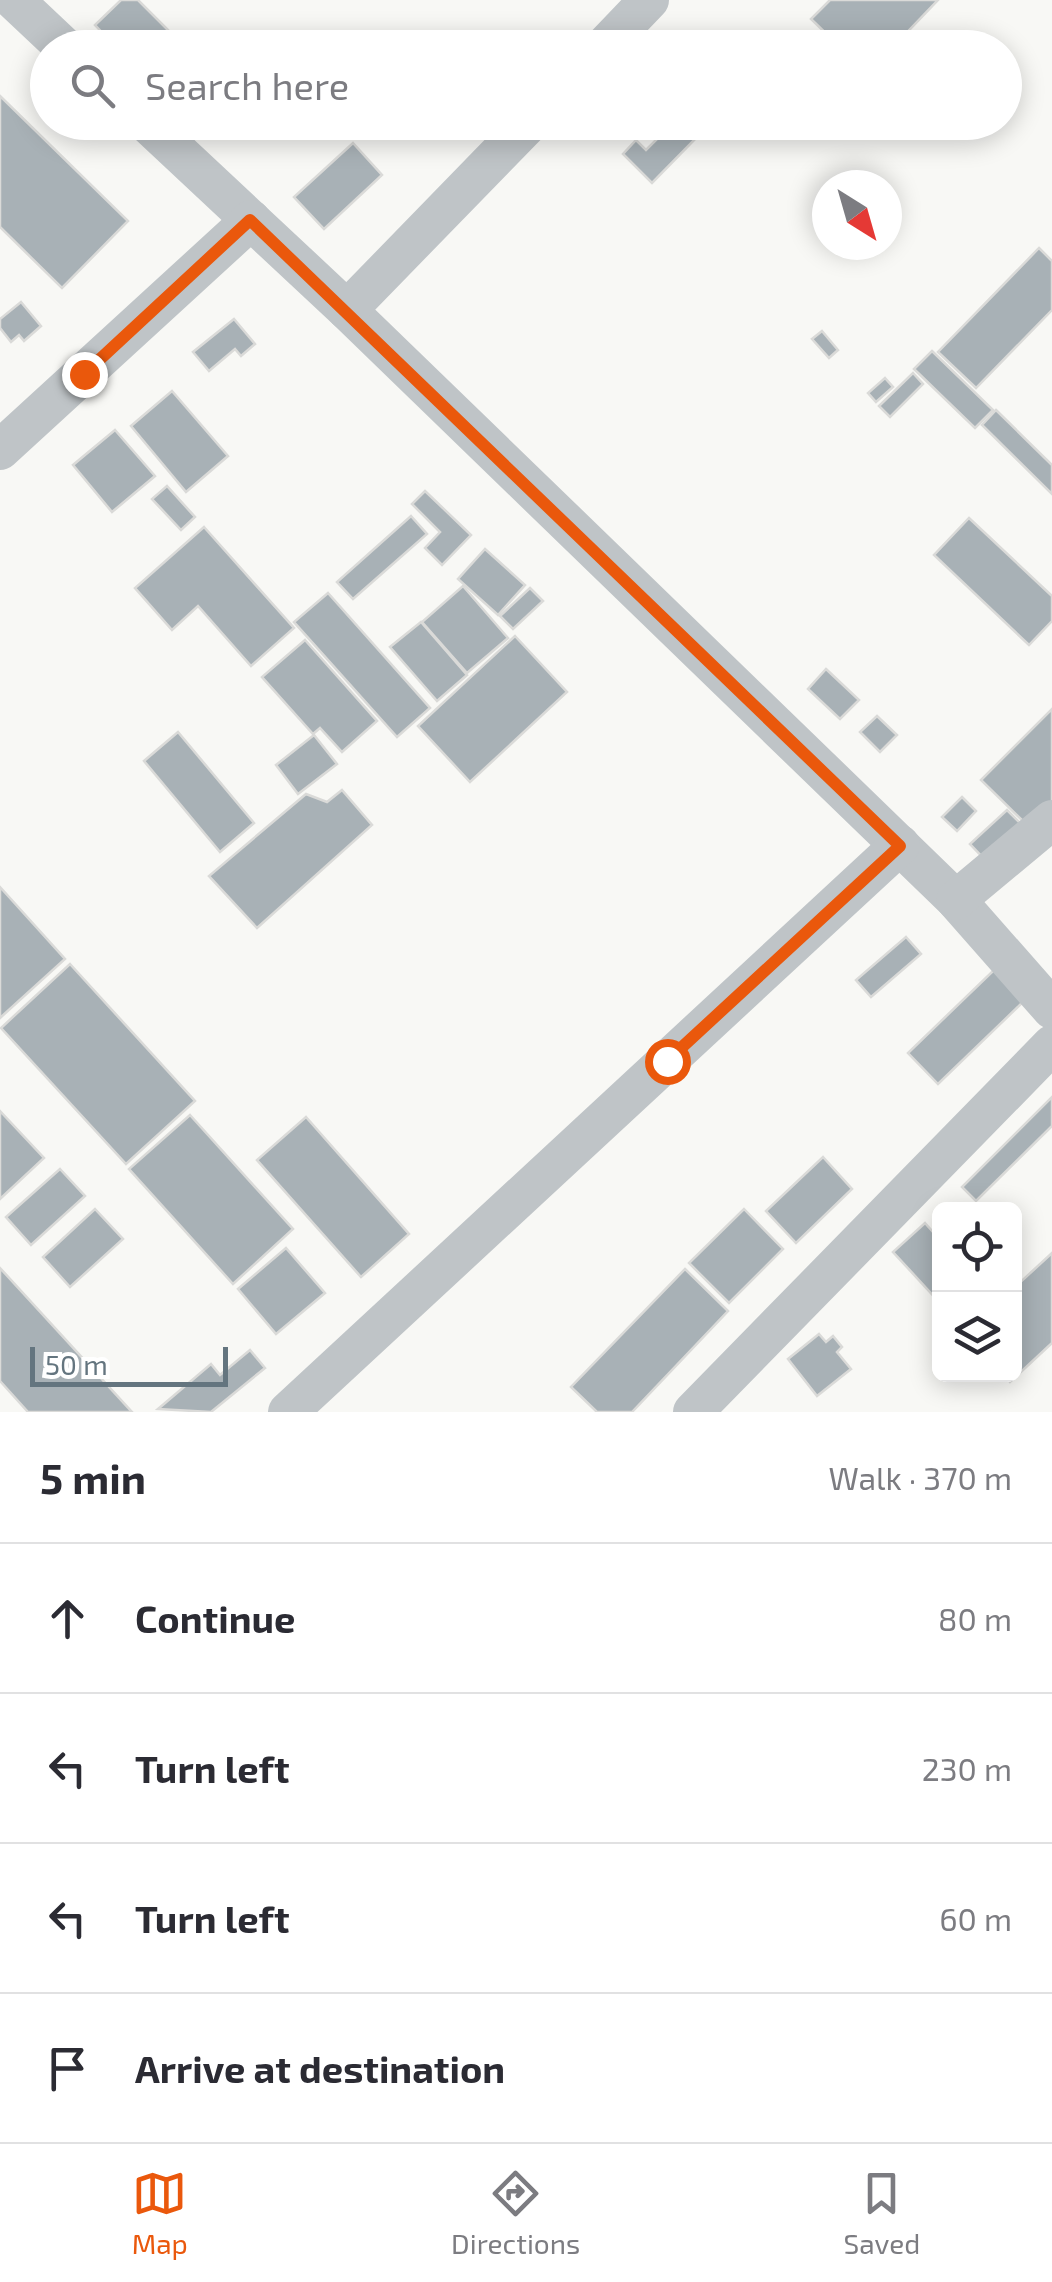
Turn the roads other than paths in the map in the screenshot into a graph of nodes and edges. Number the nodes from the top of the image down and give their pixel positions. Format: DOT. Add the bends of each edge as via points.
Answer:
graph roads {
  1 [pos="14,0"];
  2 [pos="649,0"];
  3 [pos="46,30"];
  4 [pos="620,30"];
  5 [pos="165,140"];
  6 [pos="513,140"];
  7 [pos="250,220"];
  8 [pos="348,310"];
  9 [pos="0,450"];
  10 [pos="1052,820"];
  11 [pos="900,846"];
  12 [pos="956,900"];
  13 [pos="1052,1010"];
  14 [pos="1052,1045"];
  15 [pos="288,1412"];
  16 [pos="693,1412"];
  1 -- 3 [label="street"];
  2 -- 4 [label="street"];
  5 -- 7 [label="street"];
  6 -- 8 [label="street"];
  7 -- 8 [label="street"];
  7 -- 9 [label="street"];
  8 -- 11 [label="street"];
  10 -- 12 [label="street"];
  11 -- 12 [label="street"];
  11 -- 15 [label="street"];
  12 -- 13 [label="street"];
  14 -- 16 [label="street"];
}
